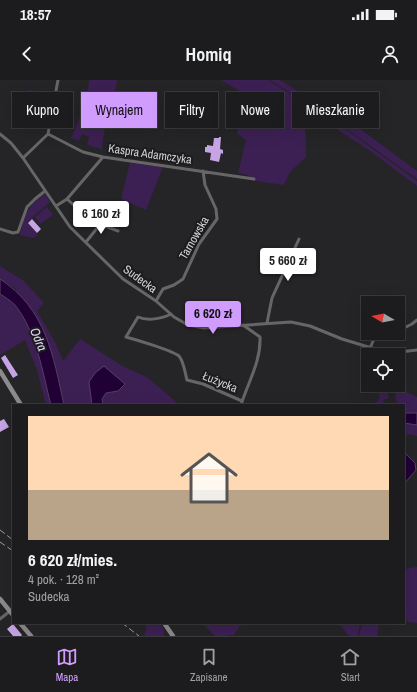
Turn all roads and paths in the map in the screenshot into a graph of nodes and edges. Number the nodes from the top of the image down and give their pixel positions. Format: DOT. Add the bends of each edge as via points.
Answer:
graph roads {
  1 [pos="58,80"];
  2 [pos="0,134"];
  3 [pos="48,134"];
  4 [pos="103,157"];
  5 [pos="23,158"];
  6 [pos="203,171"];
  7 [pos="254,179"];
  8 [pos="45,191"];
  9 [pos="67,199"];
  10 [pos="56,206"];
  11 [pos="78,209"];
  12 [pos="0,229"];
  13 [pos="118,231"];
  14 [pos="299,239"];
  15 [pos="86,242"];
  16 [pos="156,301"];
  17 [pos="171,314"];
  18 [pos="417,320"];
  19 [pos="267,323"];
  20 [pos="243,325"];
  21 [pos="405,328"];
  22 [pos="374,340"];
  23 [pos="370,348"];
  24 [pos="417,350"];
  25 [pos="405,351"];
  26 [pos="0,371"];
  27 [pos="242,401"];
  28 [pos="20,404"];
  29 [pos="240,404"];
  30 [pos="0,599"];
  31 [pos="12,613"];
  32 [pos="0,619"];
  33 [pos="21,624"];
  34 [pos="164,624"];
  35 [pos="170,635"];
  36 [pos="31,636"];
  1 -- 3 [label="street"];
  2 -- 5 [label="street, Sudecka"];
  3 -- 4 [label="street, Kaspra Adamczyka" via="83,152"];
  3 -- 5 [label="street"];
  4 -- 6 [label="street, Kaspra Adamczyka"];
  4 -- 9 [label="street"];
  5 -- 8 [label="street, Sudecka"];
  6 -- 7 [label="street, Kaspra Adamczyka"];
  6 -- 16 [label="street, Tarnowska" via="217,219 199,244 183,279 163,289"];
  8 -- 10 [label="street, Sudecka"];
  8 -- 12 [label="street" via="27,207 18,232"];
  9 -- 10 [label="street"];
  9 -- 11 [label="street"];
  10 -- 15 [label="street, Sudecka" via="70,227"];
  13 -- 15 [label="street" via="105,226 98,227"];
  14 -- 19 [label="street" via="272,298"];
  15 -- 16 [label="street, Sudecka" via="123,279"];
  16 -- 17 [label="street, Sudecka"];
  17 -- 20 [label="street, Sudecka" via="188,325 204,328"];
  17 -- 27 [label="street, Łużycka" via="143,320 138,317 126,337 179,356 187,380"];
  18 -- 21 [label="street"];
  19 -- 20 [label="street, Sudecka"];
  19 -- 23 [label="street, Sudecka" via="291,322 310,326"];
  20 -- 27 [label="street" via="260,337 260,344 257,366"];
  22 -- 23 [label="street"];
  24 -- 25 [label="street, Sudecka"];
  26 -- 28 [label="street"];
  27 -- 29 [label="street"];
  30 -- 31 [label="street"];
  31 -- 32 [label="street"];
  33 -- 36 [label="street"];
  34 -- 35 [label="street"];
}
